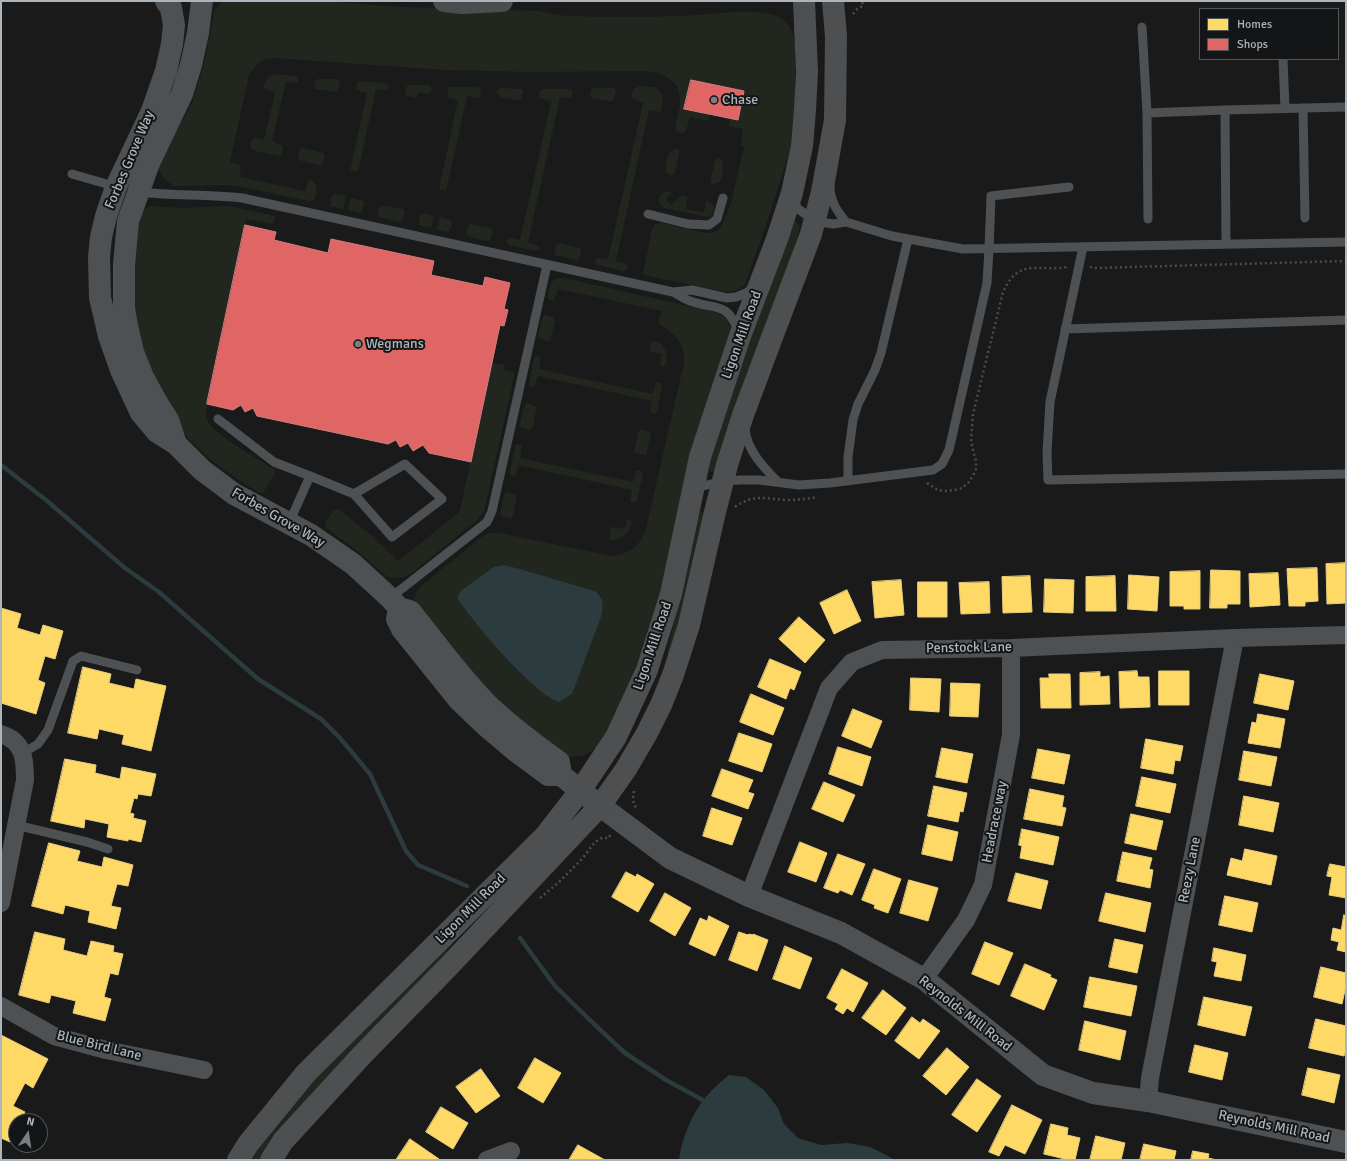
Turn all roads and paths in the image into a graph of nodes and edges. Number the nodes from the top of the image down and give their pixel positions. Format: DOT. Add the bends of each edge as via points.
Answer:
graph roads {
  1 [pos="166,1"];
  2 [pos="202,1"];
  3 [pos="444,1"];
  4 [pos="502,1"];
  5 [pos="804,1"];
  6 [pos="833,1"];
  7 [pos="1142,27"];
  8 [pos="1283,60"];
  9 [pos="1346,107"];
  10 [pos="1285,108"];
  11 [pos="1303,108"];
  12 [pos="1224,110"];
  13 [pos="1147,113"];
  14 [pos="829,155"];
  15 [pos="72,174"];
  16 [pos="1069,188"];
  17 [pos="127,189"];
  18 [pos="792,193"];
  19 [pos="723,198"];
  20 [pos="648,214"];
  21 [pos="1305,218"];
  22 [pos="1148,219"];
  23 [pos="814,221"];
  24 [pos="846,222"];
  25 [pos="908,239"];
  26 [pos="1346,242"];
  27 [pos="1226,244"];
  28 [pos="1083,247"];
  29 [pos="990,249"];
  30 [pos="1346,261"];
  31 [pos="547,265"];
  32 [pos="1089,266"];
  33 [pos="1065,268"];
  34 [pos="760,284"];
  35 [pos="673,292"];
  36 [pos="1346,320"];
  37 [pos="1065,329"];
  38 [pos="740,336"];
  39 [pos="744,415"];
  40 [pos="218,419"];
  41 [pos="176,444"];
  42 [pos="1346,474"];
  43 [pos="310,476"];
  44 [pos="922,480"];
  45 [pos="723,481"];
  46 [pos="848,481"];
  47 [pos="778,482"];
  48 [pos="693,489"];
  49 [pos="354,494"];
  50 [pos="822,496"];
  51 [pos="733,508"];
  52 [pos="289,523"];
  53 [pos="394,603"];
  54 [pos="1346,635"];
  55 [pos="1235,638"];
  56 [pos="1011,648"];
  57 [pos="138,670"];
  58 [pos="1,734"];
  59 [pos="23,753"];
  60 [pos="590,799"];
  61 [pos="16,825"];
  62 [pos="108,849"];
  63 [pos="749,896"];
  64 [pos="1,903"];
  65 [pos="924,979"];
  66 [pos="1,1006"];
  67 [pos="204,1070"];
  68 [pos="1148,1101"];
  69 [pos="1346,1142"];
  70 [pos="511,1151"];
  71 [pos="238,1160"];
  72 [pos="272,1160"];
  73 [pos="487,1160"];
  1 -- 17 [label="street, Forbes Grove Way" via="171,8 174,25 172,44 166,71"];
  2 -- 17 [label="street, Forbes Grove Way" via="198,33 182,94 150,163"];
  3 -- 4 [label="highway"];
  5 -- 18 [label="main road, Ligon Mill Road" via="807,72 805,110 802,146"];
  6 -- 14 [label="main road, Ligon Mill Road" via="836,88 835,120"];
  7 -- 13 [label="lane"];
  8 -- 10 [label="lane"];
  9 -- 11 [label="lane"];
  10 -- 11 [label="lane"];
  10 -- 12 [label="lane"];
  11 -- 21 [label="lane"];
  12 -- 13 [label="lane"];
  12 -- 27 [label="lane"];
  13 -- 22 [label="lane"];
  14 -- 23 [label="main road, Ligon Mill Road"];
  14 -- 24 [label="lane" via="832,202"];
  15 -- 17 [label="lane"];
  16 -- 29 [label="lane" via="991,196"];
  17 -- 31 [label="lane" via="159,194 242,198"];
  17 -- 41 [label="street, Forbes Grove Way" via="128,221 124,265 124,308 127,326 133,352 143,377 168,420"];
  17 -- 41 [label="street, Forbes Grove Way" via="106,216 99,257 100,298 121,370 141,413 157,432"];
  18 -- 23 [label="lane" via="797,208"];
  18 -- 34 [label="main road, Ligon Mill Road"];
  19 -- 20 [label="lane" via="717,219 710,225 688,224"];
  23 -- 24 [label="lane" via="833,224"];
  23 -- 39 [label="main road, Ligon Mill Road" via="800,266"];
  24 -- 25 [label="lane"];
  25 -- 29 [label="lane" via="963,249"];
  25 -- 46 [label="lane" via="881,353 852,420"];
  26 -- 27 [label="lane"];
  27 -- 28 [label="lane"];
  28 -- 29 [label="lane"];
  28 -- 37 [label="lane"];
  29 -- 46 [label="lane" via="987,283 949,450 942,464 933,470"];
  30 -- 32 [label="path" via="1095,268"];
  31 -- 35 [label="lane"];
  31 -- 53 [label="lane" via="488,522"];
  33 -- 44 [label="path" via="1020,270 1006,284 973,414 971,442 976,469 973,476 962,488 946,491 938,490"];
  34 -- 35 [label="lane" via="746,293 727,298 692,290"];
  34 -- 38 [label="main road, Ligon Mill Road"];
  35 -- 38 [label="lane" via="690,301 725,310 735,322"];
  36 -- 37 [label="lane"];
  37 -- 42 [label="lane" via="1050,402 1046,452 1048,480"];
  38 -- 48 [label="main road, Ligon Mill Road" via="700,457"];
  39 -- 45 [label="main road, Ligon Mill Road"];
  39 -- 47 [label="lane" via="746,438 761,465"];
  40 -- 43 [label="lane" via="274,462"];
  41 -- 52 [label="street, Forbes Grove Way" via="202,470 234,494"];
  43 -- 49 [label="lane"];
  43 -- 52 [label="lane"];
  45 -- 47 [label="lane"];
  45 -- 48 [label="lane"];
  45 -- 60 [label="main road, Ligon Mill Road" via="689,625 661,705 626,769"];
  46 -- 47 [label="lane" via="798,484"];
  48 -- 60 [label="main road, Ligon Mill Road" via="671,594 648,670"];
  49 -- 49 [label="lane" via="405,464 442,499 392,537"];
  50 -- 51 [label="path" via="794,500 754,498"];
  52 -- 53 [label="street, Forbes Grove Way" via="353,564"];
  53 -- 60 [label="street" via="402,629 459,700 517,752 548,775 561,775"];
  54 -- 55 [label="street, Penstock Lane"];
  55 -- 56 [label="street, Penstock Lane"];
  55 -- 68 [label="street, Reezy Lane" via="1150,1078"];
  56 -- 63 [label="street, Penstock Lane" via="882,650 852,662 829,688"];
  56 -- 65 [label="street, Headrace way" via="1011,735 982,885 966,920"];
  57 -- 59 [label="lane" via="81,656 73,661 48,730 38,744"];
  58 -- 59 [label="street" via="16,742"];
  59 -- 61 [label="street" via="25,780"];
  60 -- 63 [label="street, Reynolds Mill Road" via="670,858"];
  60 -- 71 [label="main road, Ligon Mill Road" via="545,836 306,1072"];
  60 -- 72 [label="main road, Ligon Mill Road" via="458,957 362,1055 283,1141"];
  61 -- 62 [label="lane"];
  61 -- 64 [label="street"];
  63 -- 65 [label="street, Reynolds Mill Road" via="841,933"];
  65 -- 68 [label="street, Reynolds Mill Road" via="1043,1075 1093,1093"];
  66 -- 67 [label="street, Blue Bird Lane" via="54,1036 106,1050"];
  68 -- 69 [label="street, Reynolds Mill Road"];
  70 -- 73 [label="street"];
}
